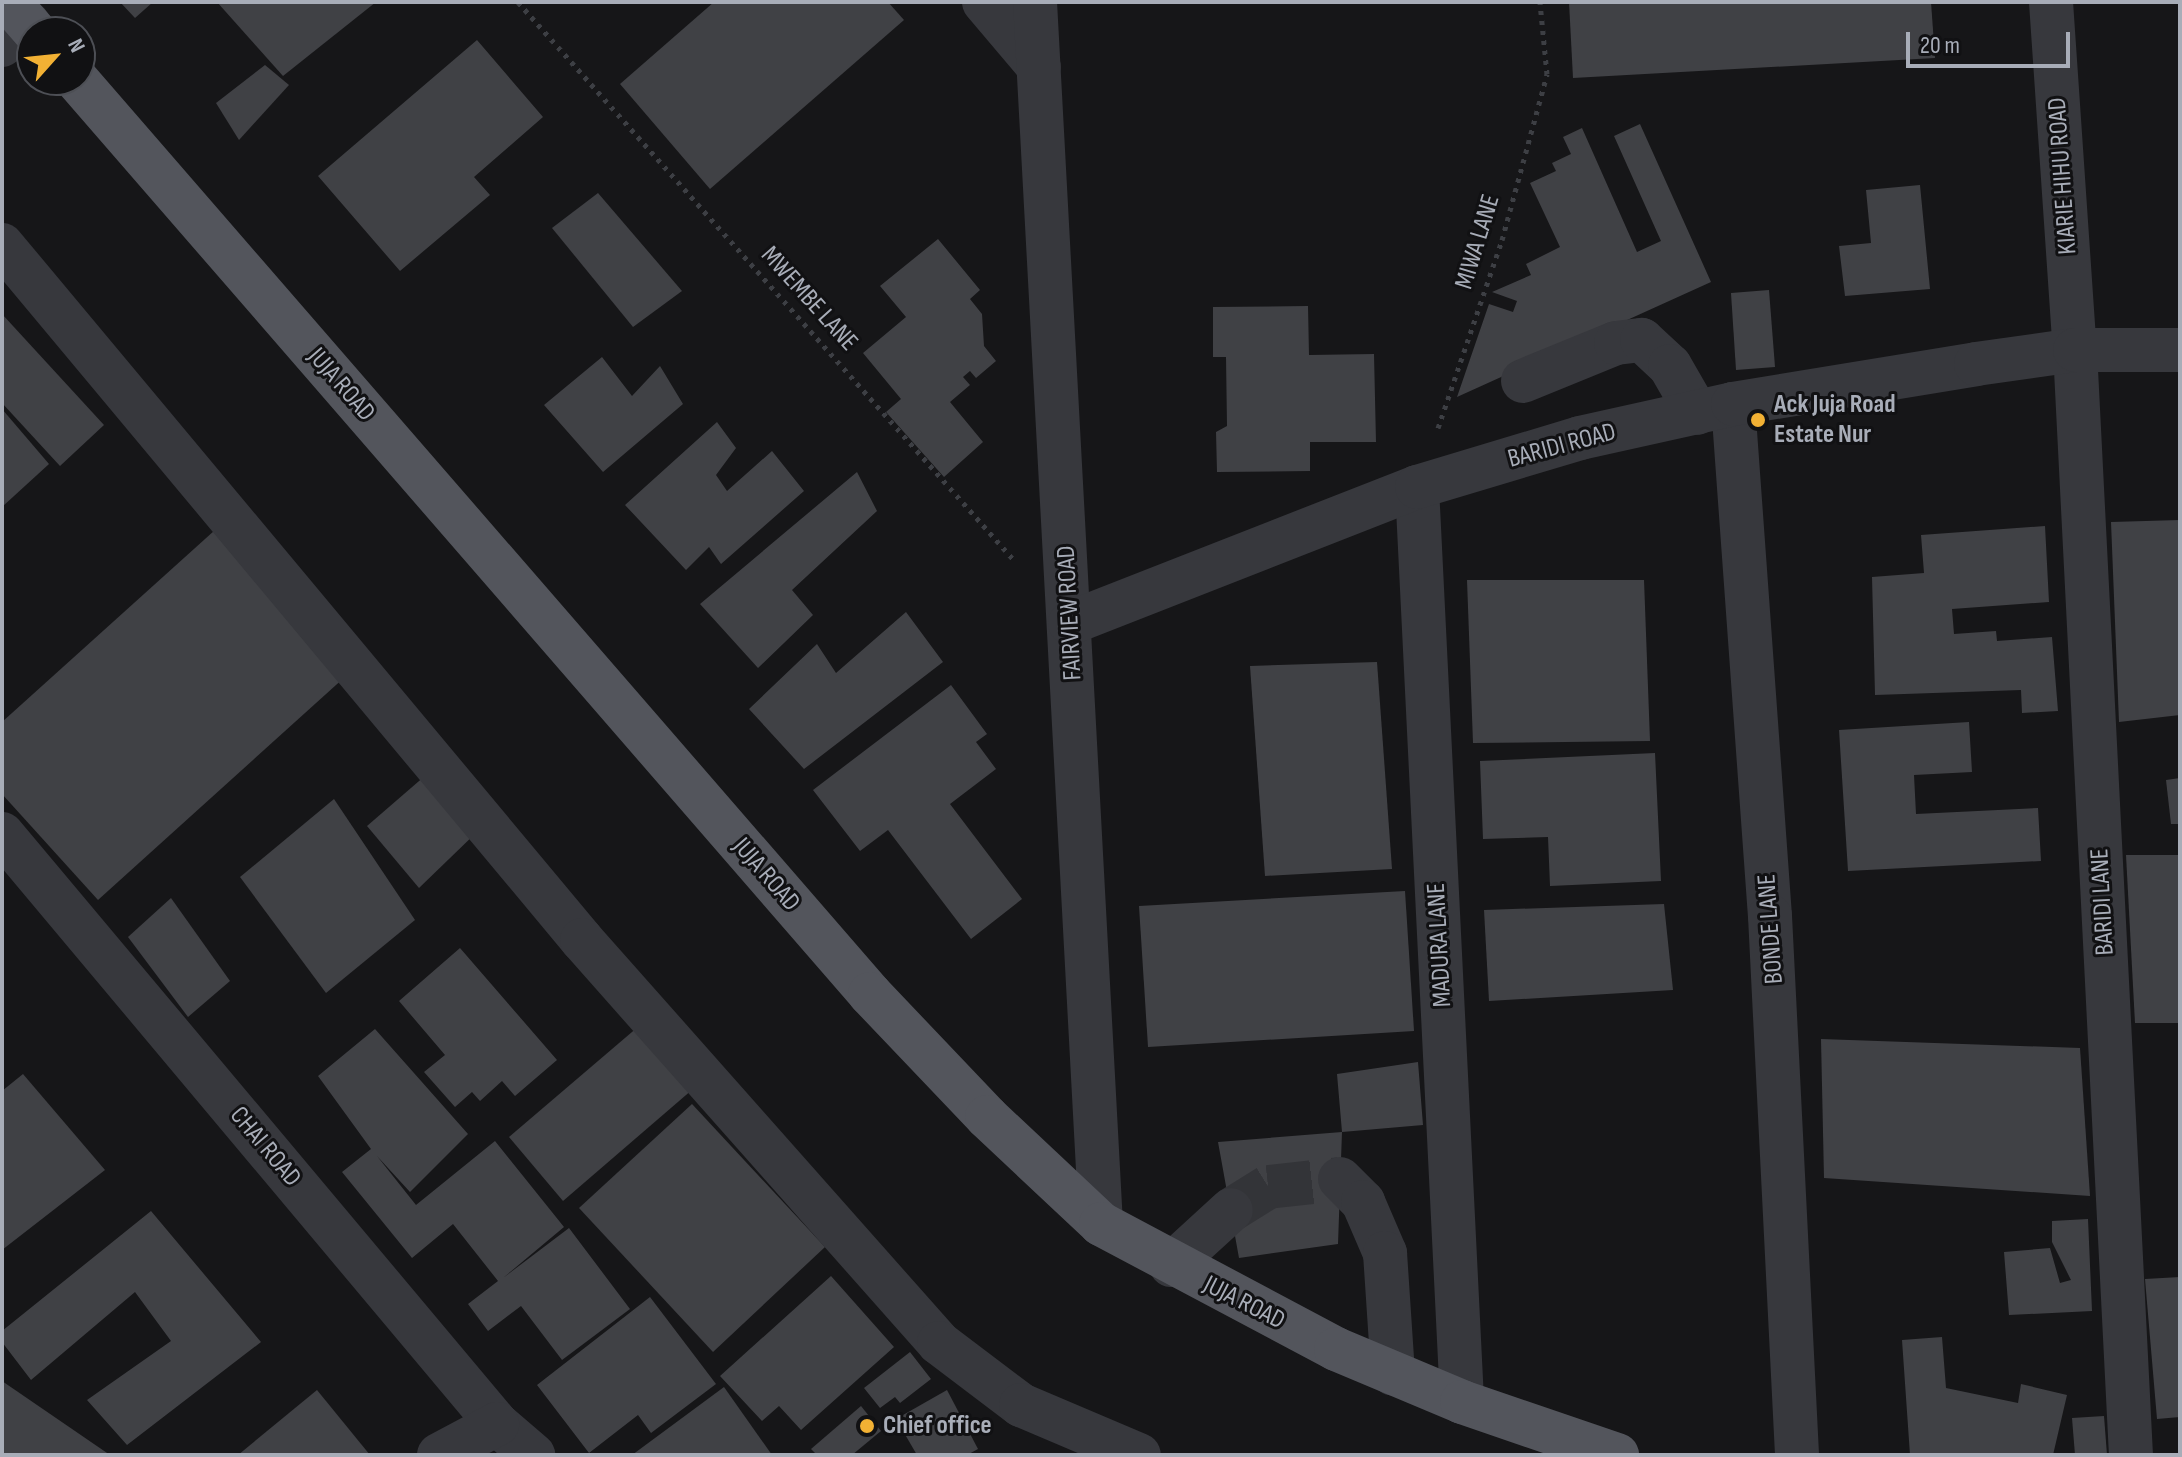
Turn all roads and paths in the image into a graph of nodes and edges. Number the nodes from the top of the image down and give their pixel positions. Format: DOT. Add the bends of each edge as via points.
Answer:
graph roads {
  1 [pos="518,2"];
  2 [pos="984,2"];
  3 [pos="1035,2"];
  4 [pos="1540,2"];
  5 [pos="2051,2"];
  6 [pos="1039,67"];
  7 [pos="91,96"];
  8 [pos="2,245"];
  9 [pos="2075,350"];
  10 [pos="2180,350"];
  11 [pos="1523,381"];
  12 [pos="1715,409"];
  13 [pos="1417,487"];
  14 [pos="1017,563"];
  15 [pos="1070,623"];
  16 [pos="2,834"];
  17 [pos="1340,1179"];
  18 [pos="1231,1210"];
  19 [pos="1101,1224"];
  20 [pos="1171,1265"];
  21 [pos="1393,1374"];
  22 [pos="1462,1402"];
  23 [pos="497,1424"];
  24 [pos="439,1455"];
  25 [pos="533,1455"];
  26 [pos="1139,1455"];
  27 [pos="1617,1455"];
  28 [pos="1797,1455"];
  29 [pos="2131,1455"];
  1 -- 14 [label="path, MWEMBE LANE"];
  2 -- 6 [label="street"];
  3 -- 6 [label="street, FAIRVIEW ROAD"];
  4 -- 13 [label="path, MIWA LANE" via="1547,74 1502,240"];
  5 -- 9 [label="street, KIARIE HIHU ROAD"];
  6 -- 15 [label="street, FAIRVIEW ROAD"];
  7 -- 19 [label="main road, JUJA ROAD" via="870,994 987,1117"];
  8 -- 26 [label="street" via="582,940 939,1343 1021,1405"];
  9 -- 10 [label="street, BARIDI ROAD"];
  9 -- 12 [label="street, BARIDI ROAD"];
  9 -- 29 [label="street, BARIDI LANE"];
  11 -- 12 [label="street" via="1616,343 1642,340"];
  12 -- 13 [label="street, BARIDI ROAD" via="1580,438"];
  12 -- 28 [label="street, BONDE LANE" via="1770,916"];
  13 -- 15 [label="street, BARIDI ROAD"];
  13 -- 22 [label="street, MADURA LANE"];
  15 -- 19 [label="street, FAIRVIEW ROAD"];
  16 -- 23 [label="street, CHAI ROAD"];
  17 -- 21 [label="street" via="1363,1202 1385,1253"];
  18 -- 20 [label="street"];
  19 -- 20 [label="main road, JUJA ROAD"];
  20 -- 21 [label="main road, JUJA ROAD"];
  21 -- 22 [label="main road, JUJA ROAD"];
  22 -- 27 [label="main road, JUJA ROAD"];
  23 -- 24 [label="street"];
  23 -- 25 [label="street, CHAI ROAD"];
}
